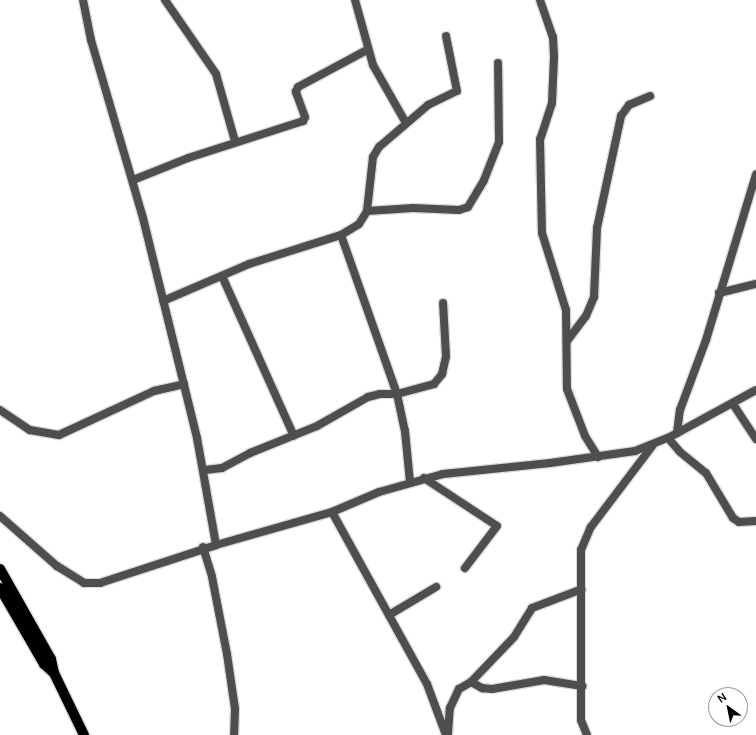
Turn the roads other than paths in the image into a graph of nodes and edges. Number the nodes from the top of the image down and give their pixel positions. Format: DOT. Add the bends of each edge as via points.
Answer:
graph roads {
  1 [pos="83,0"];
  2 [pos="166,0"];
  3 [pos="355,0"];
  4 [pos="540,0"];
  5 [pos="446,36"];
  6 [pos="367,50"];
  7 [pos="498,63"];
  8 [pos="650,96"];
  9 [pos="406,123"];
  10 [pos="235,141"];
  11 [pos="756,174"];
  12 [pos="132,180"];
  13 [pos="366,210"];
  14 [pos="341,235"];
  15 [pos="222,276"];
  16 [pos="756,284"];
  17 [pos="719,293"];
  18 [pos="163,301"];
  19 [pos="442,303"];
  20 [pos="567,341"];
  21 [pos="184,384"];
  22 [pos="756,390"];
  23 [pos="397,394"];
  24 [pos="733,404"];
  25 [pos="0,410"];
  26 [pos="677,433"];
  27 [pos="294,436"];
  28 [pos="668,438"];
  29 [pos="756,438"];
  30 [pos="654,444"];
  31 [pos="598,457"];
  32 [pos="204,470"];
  33 [pos="424,478"];
  34 [pos="410,482"];
  35 [pos="332,512"];
  36 [pos="0,516"];
  37 [pos="756,521"];
  38 [pos="216,545"];
  39 [pos="202,547"];
  40 [pos="465,568"];
  41 [pos="0,569"];
  42 [pos="436,587"];
  43 [pos="0,588"];
  44 [pos="582,589"];
  45 [pos="389,615"];
  46 [pos="54,673"];
  47 [pos="471,682"];
  48 [pos="582,686"];
  49 [pos="84,735"];
  50 [pos="234,735"];
  51 [pos="447,735"];
  52 [pos="588,735"];
  1 -- 12 [label="street" via="91,40"];
  2 -- 10 [label="street" via="216,74"];
  3 -- 6 [label="street"];
  4 -- 20 [label="street" via="552,37 554,57 552,103 540,139 540,220 544,242 563,297"];
  5 -- 9 [label="street" via="457,91 434,101"];
  6 -- 9 [label="street" via="379,78"];
  6 -- 10 [label="street" via="298,86 296,92 305,117 303,121"];
  7 -- 13 [label="street" via="499,142 484,180 468,207 459,210"];
  8 -- 20 [label="street" via="629,105 621,116 597,228 594,297 586,316"];
  9 -- 13 [label="street" via="376,151"];
  10 -- 12 [label="street"];
  11 -- 17 [label="street"];
  12 -- 18 [label="street"];
  13 -- 14 [label="street" via="359,224"];
  14 -- 15 [label="street" via="249,264"];
  14 -- 23 [label="street"];
  15 -- 18 [label="street"];
  15 -- 27 [label="street"];
  16 -- 17 [label="street"];
  17 -- 26 [label="street" via="706,340 680,410"];
  18 -- 21 [label="street"];
  19 -- 23 [label="street" via="446,356 442,374 434,384"];
  20 -- 31 [label="street" via="567,389 585,436"];
  21 -- 25 [label="street" via="154,391 59,435 30,430"];
  21 -- 32 [label="street"];
  22 -- 24 [label="street"];
  23 -- 27 [label="street" via="368,397"];
  23 -- 34 [label="street" via="405,431"];
  24 -- 26 [label="street"];
  24 -- 29 [label="street"];
  26 -- 28 [label="street"];
  27 -- 32 [label="street" via="250,453 222,468"];
  28 -- 30 [label="street"];
  28 -- 37 [label="street" via="706,474 733,518 739,522"];
  30 -- 31 [label="street"];
  30 -- 44 [label="street" via="591,527 583,542 580,557"];
  31 -- 33 [label="street" via="456,471"];
  32 -- 38 [label="street"];
  33 -- 34 [label="street"];
  33 -- 40 [label="street" via="497,526"];
  34 -- 35 [label="street"];
  35 -- 38 [label="street"];
  35 -- 45 [label="street"];
  36 -- 39 [label="street" via="57,566 84,583 100,583"];
  38 -- 39 [label="street"];
  39 -- 50 [label="street" via="227,654 235,709"];
  41 -- 46 [label="main road" via="51,659"];
  42 -- 45 [label="street"];
  43 -- 46 [label="main road" via="44,664"];
  44 -- 47 [label="street" via="532,608 514,637"];
  44 -- 48 [label="street" via="579,640"];
  45 -- 51 [label="street" via="427,684"];
  46 -- 49 [label="main road"];
  47 -- 48 [label="street" via="482,688 492,689 544,680"];
  47 -- 51 [label="street" via="459,689 453,698"];
  48 -- 52 [label="street" via="581,720"];
}
